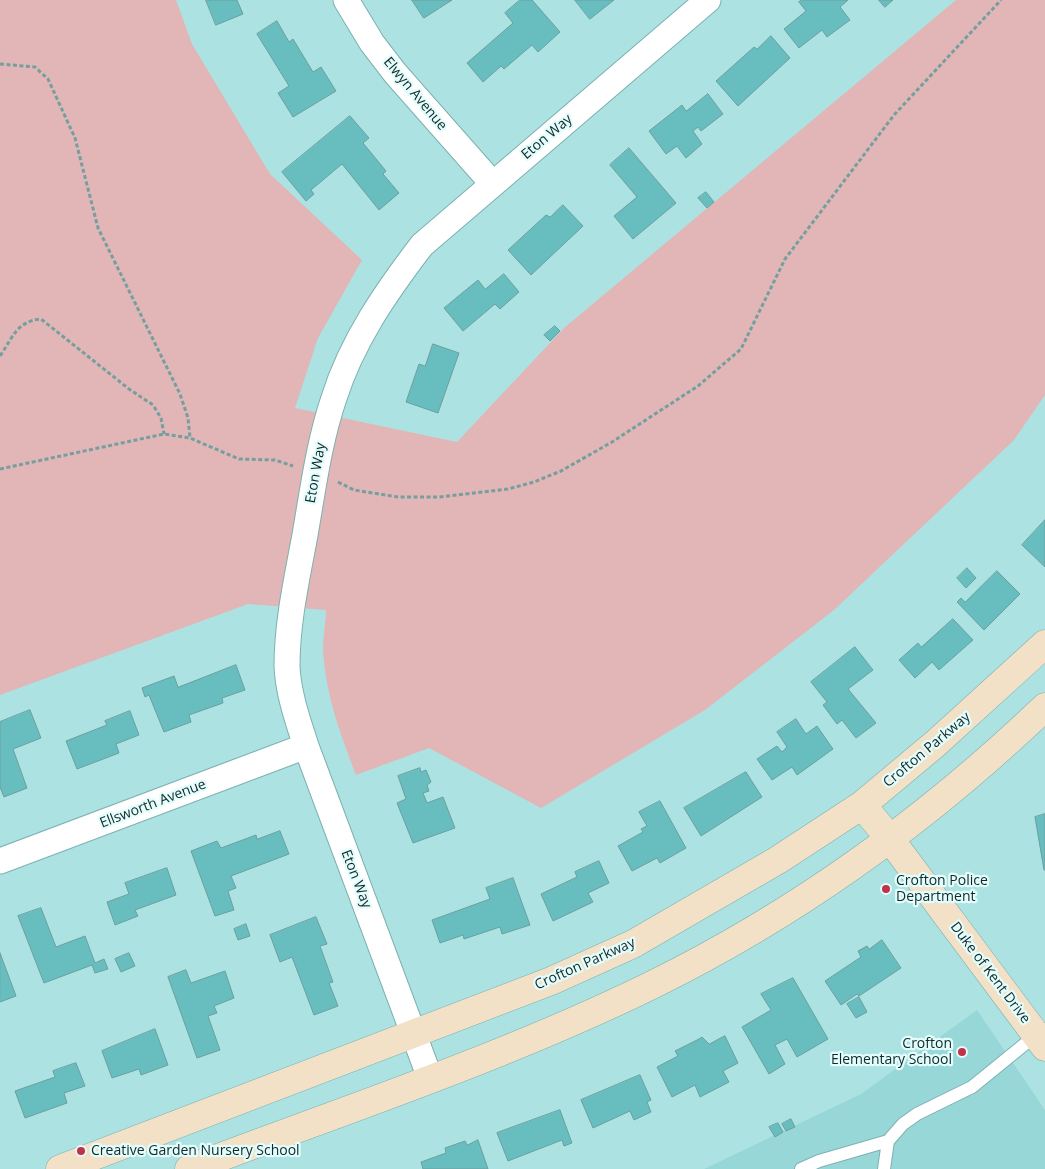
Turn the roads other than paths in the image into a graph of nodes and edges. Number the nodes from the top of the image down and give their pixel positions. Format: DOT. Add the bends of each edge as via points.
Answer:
graph roads {
  1 [pos="346,0"];
  2 [pos="708,0"];
  3 [pos="492,183"];
  4 [pos="1045,644"];
  5 [pos="1045,707"];
  6 [pos="306,746"];
  7 [pos="862,805"];
  8 [pos="890,839"];
  9 [pos="0,861"];
  10 [pos="414,1034"];
  11 [pos="1040,1041"];
  12 [pos="430,1078"];
  13 [pos="888,1140"];
  14 [pos="60,1169"];
  15 [pos="189,1169"];
  16 [pos="801,1169"];
  17 [pos="884,1169"];
  1 -- 3 [label="street, Elwyn Avenue" via="395,73"];
  2 -- 3 [label="street, Eton Way"];
  3 -- 6 [label="street, Eton Way" via="422,245 388,289 357,343 334,397 322,442 291,612 287,667 294,707"];
  4 -- 7 [label="street, Crofton Parkway"];
  5 -- 8 [label="street"];
  6 -- 9 [label="street, Ellsworth Avenue"];
  6 -- 10 [label="street, Eton Way"];
  7 -- 8 [label="street, Duke of Kent Drive"];
  7 -- 10 [label="street, Crofton Parkway" via="778,860 633,944 551,981"];
  8 -- 11 [label="street, Duke of Kent Drive"];
  8 -- 12 [label="street" via="803,899 653,984 569,1023"];
  10 -- 12 [label="street, Eton Way"];
  10 -- 14 [label="street, Crofton Parkway"];
  11 -- 13 [label="lane" via="972,1087 917,1114"];
  12 -- 15 [label="street"];
  13 -- 16 [label="lane"];
  13 -- 17 [label="lane"];
}
